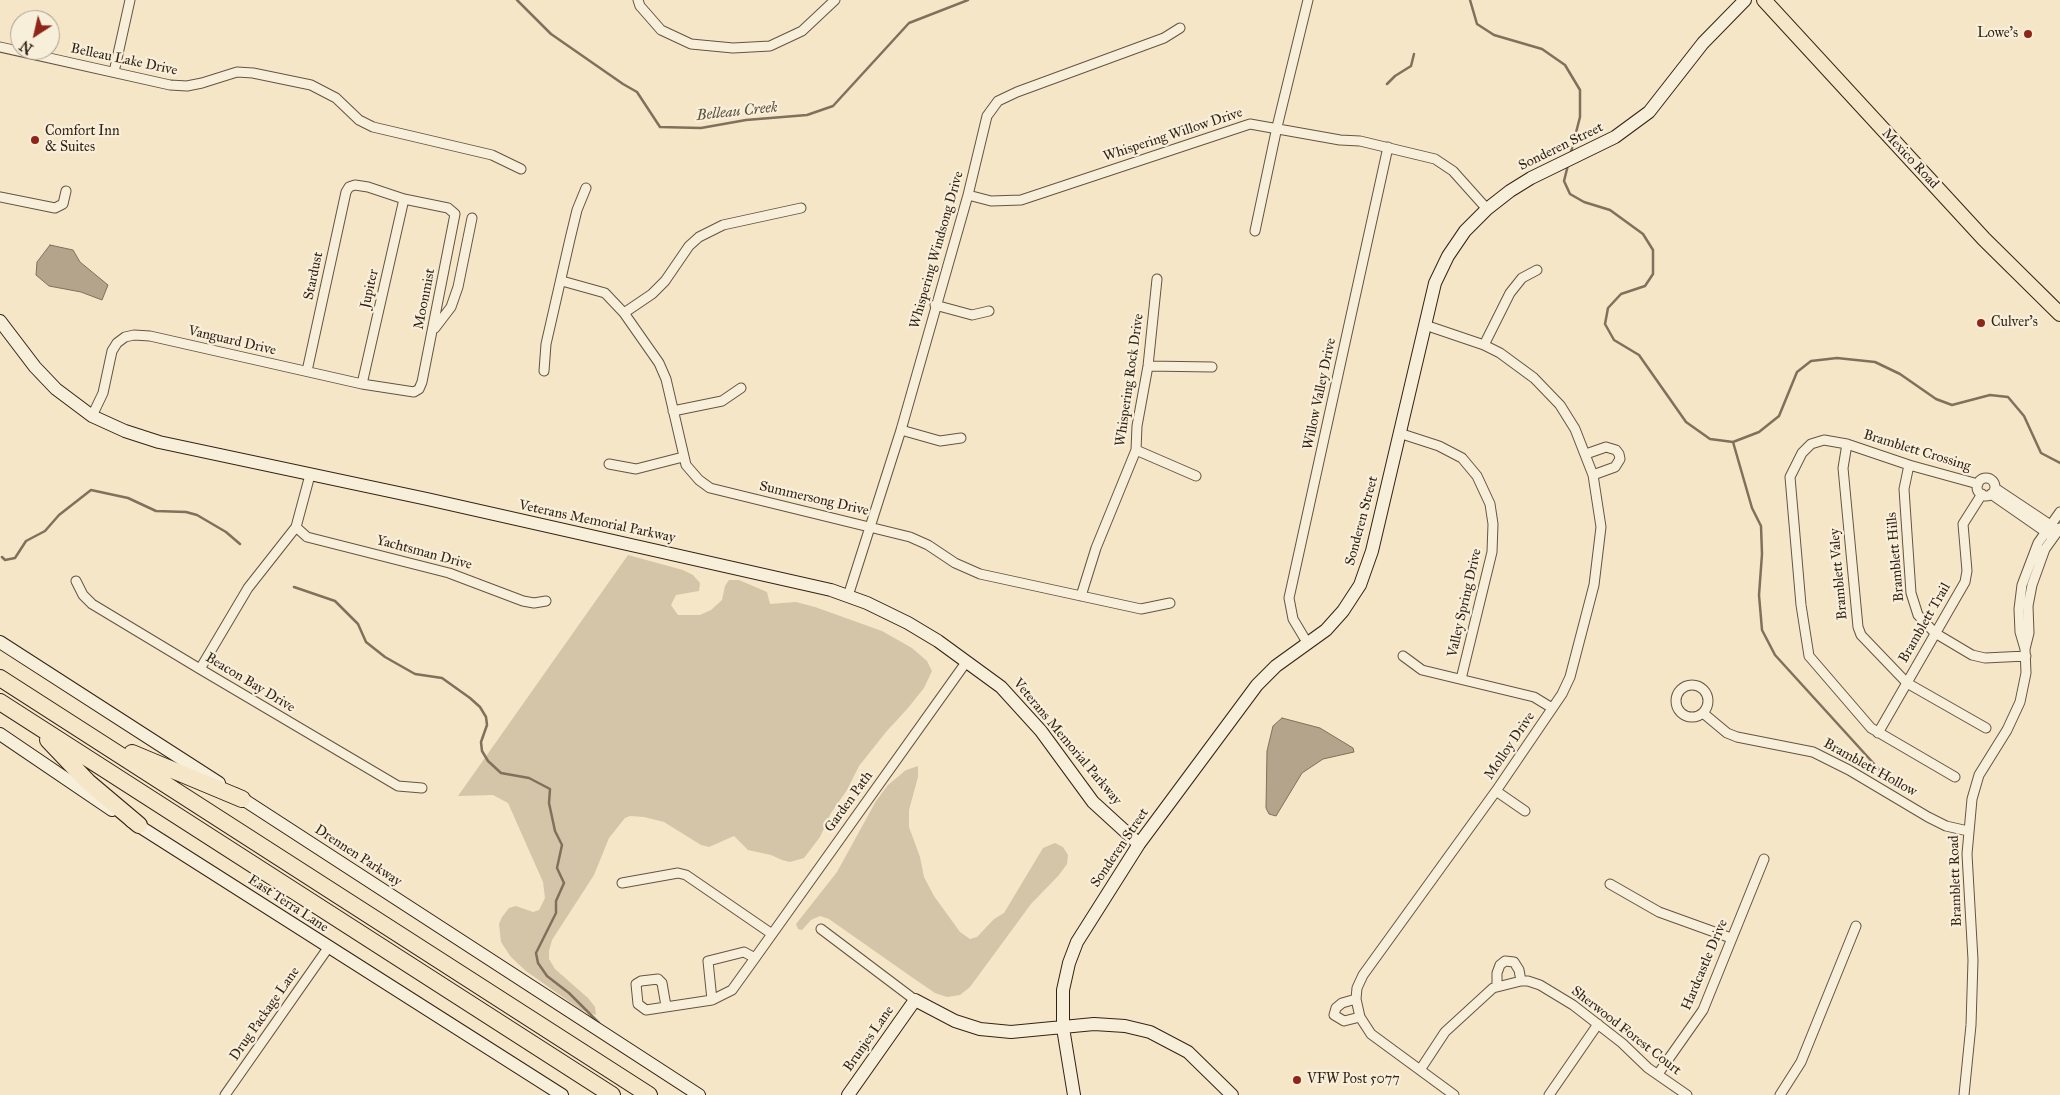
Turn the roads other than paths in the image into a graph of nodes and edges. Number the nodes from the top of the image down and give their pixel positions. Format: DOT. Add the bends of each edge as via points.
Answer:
graph roads {
  1 [pos="130,0"];
  2 [pos="638,0"];
  3 [pos="835,0"];
  4 [pos="1308,0"];
  5 [pos="1745,0"];
  6 [pos="1764,0"];
  7 [pos="1180,28"];
  8 [pos="0,47"];
  9 [pos="114,72"];
  10 [pos="1277,127"];
  11 [pos="1388,147"];
  12 [pos="521,170"];
  13 [pos="586,188"];
  14 [pos="66,191"];
  15 [pos="968,195"];
  16 [pos="0,197"];
  17 [pos="404,199"];
  18 [pos="801,208"];
  19 [pos="1487,209"];
  20 [pos="472,218"];
  21 [pos="1254,231"];
  22 [pos="1537,270"];
  23 [pos="1157,279"];
  24 [pos="562,281"];
  25 [pos="935,306"];
  26 [pos="989,311"];
  27 [pos="624,313"];
  28 [pos="2060,314"];
  29 [pos="0,321"];
  30 [pos="1425,325"];
  31 [pos="434,331"];
  32 [pos="1484,345"];
  33 [pos="1148,366"];
  34 [pos="1212,367"];
  35 [pos="306,371"];
  36 [pos="544,371"];
  37 [pos="362,384"];
  38 [pos="741,388"];
  39 [pos="419,389"];
  40 [pos="673,411"];
  41 [pos="92,416"];
  42 [pos="900,430"];
  43 [pos="1399,434"];
  44 [pos="960,438"];
  45 [pos="1847,444"];
  46 [pos="1136,450"];
  47 [pos="1586,454"];
  48 [pos="683,457"];
  49 [pos="609,464"];
  50 [pos="1909,465"];
  51 [pos="310,475"];
  52 [pos="1594,475"];
  53 [pos="1196,476"];
  54 [pos="1978,484"];
  55 [pos="1989,492"];
  56 [pos="2060,512"];
  57 [pos="869,525"];
  58 [pos="296,527"];
  59 [pos="2053,531"];
  60 [pos="76,582"];
  61 [pos="848,596"];
  62 [pos="1081,596"];
  63 [pos="546,601"];
  64 [pos="1170,603"];
  65 [pos="1935,633"];
  66 [pos="0,642"];
  67 [pos="1308,644"];
  68 [pos="2026,652"];
  69 [pos="1403,656"];
  70 [pos="967,661"];
  71 [pos="200,669"];
  72 [pos="0,678"];
  73 [pos="1462,680"];
  74 [pos="1907,683"];
  75 [pos="0,702"];
  76 [pos="1552,708"];
  77 [pos="1703,713"];
  78 [pos="31,722"];
  79 [pos="1986,728"];
  80 [pos="1878,733"];
  81 [pos="0,734"];
  82 [pos="88,734"];
  83 [pos="1956,777"];
  84 [pos="422,788"];
  85 [pos="1496,792"];
  86 [pos="242,799"];
  87 [pos="1525,812"];
  88 [pos="139,826"];
  89 [pos="1968,831"];
  90 [pos="1139,844"];
  91 [pos="1764,859"];
  92 [pos="622,883"];
  93 [pos="1610,884"];
  94 [pos="1856,926"];
  95 [pos="821,929"];
  96 [pos="772,934"];
  97 [pos="1731,938"];
  98 [pos="328,948"];
  99 [pos="754,958"];
  100 [pos="1521,981"];
  101 [pos="1497,986"];
  102 [pos="1356,999"];
  103 [pos="712,1000"];
  104 [pos="915,1000"];
  105 [pos="666,1006"];
  106 [pos="1360,1017"];
  107 [pos="1598,1024"];
  108 [pos="1063,1028"];
  109 [pos="1420,1070"];
  110 [pos="1658,1074"];
  111 [pos="225,1095"];
  112 [pos="562,1095"];
  113 [pos="612,1095"];
  114 [pos="649,1095"];
  115 [pos="699,1095"];
  116 [pos="848,1095"];
  117 [pos="1074,1095"];
  118 [pos="1232,1095"];
  119 [pos="1454,1095"];
  120 [pos="1549,1095"];
  121 [pos="1687,1095"];
  122 [pos="1780,1095"];
  123 [pos="1964,1095"];
  1 -- 9 [label="street"];
  2 -- 3 [label="street" via="661,30 691,44 733,48 770,46 802,32"];
  4 -- 10 [label="street"];
  5 -- 19 [label="street, Sonderen Street" via="1703,44 1654,106 1614,137 1522,183"];
  6 -- 28 [label="main road, Mexico Road" via="1984,239"];
  7 -- 15 [label="street, Whispering Windsong Drive" via="1164,38 998,101 987,116"];
  8 -- 9 [label="street, Belleau Lake Drive"];
  9 -- 12 [label="street, Belleau Lake Drive" via="179,86 237,72 311,85 330,94 359,120 372,127 492,155"];
  10 -- 11 [label="street, Whispering Willow Drive"];
  10 -- 15 [label="street, Whispering Willow Drive" via="1250,124 1021,200 991,201"];
  10 -- 21 [label="street"];
  11 -- 19 [label="street, Whispering Willow Drive" via="1444,164"];
  11 -- 67 [label="street, Willow Valley Drive" via="1289,598 1293,618"];
  13 -- 24 [label="street" via="577,210"];
  14 -- 16 [label="street" via="63,204 54,208"];
  15 -- 25 [label="street, Whispering Windsong Drive"];
  17 -- 31 [label="street, Moonmist" via="448,208 455,214"];
  17 -- 35 [label="street, Stardust" via="355,185 346,192"];
  17 -- 37 [label="street, Jupiter"];
  18 -- 27 [label="street" via="723,225 699,237 652,294"];
  19 -- 30 [label="street, Sonderen Street" via="1465,232 1441,270"];
  20 -- 31 [label="street" via="458,287 451,307"];
  22 -- 32 [label="street" via="1522,278 1510,293"];
  23 -- 33 [label="street, Whispering Rock Drive"];
  24 -- 27 [label="street, Summersong Drive" via="605,293"];
  24 -- 36 [label="street" via="546,344"];
  25 -- 26 [label="street" via="972,315"];
  25 -- 42 [label="street, Whispering Windsong Drive"];
  27 -- 40 [label="street, Summersong Drive" via="659,363"];
  29 -- 41 [label="street, Veterans Memorial Parkway" via="56,389"];
  30 -- 32 [label="street, Molloy Drive"];
  30 -- 43 [label="street, Sonderen Street"];
  31 -- 39 [label="street, Moonmist"];
  32 -- 47 [label="street, Molloy Drive" via="1516,363 1560,405"];
  33 -- 34 [label="street"];
  33 -- 46 [label="street, Whispering Rock Drive"];
  35 -- 37 [label="street, Vanguard Drive"];
  35 -- 41 [label="street, Vanguard Drive" via="150,336 125,337 116,343 112,351 103,393"];
  37 -- 39 [label="street, Vanguard Drive" via="405,392"];
  38 -- 40 [label="street" via="722,401"];
  40 -- 48 [label="street, Summersong Drive"];
  41 -- 51 [label="street, Veterans Memorial Parkway" via="158,442"];
  42 -- 44 [label="street" via="940,441"];
  42 -- 57 [label="street, Whispering Windsong Drive"];
  43 -- 67 [label="street, Sonderen Street" via="1372,551 1360,585 1326,630"];
  43 -- 73 [label="street, Valley Spring Drive" via="1439,446 1462,458 1477,476 1490,504 1492,552"];
  45 -- 50 [label="street, Bramblett Crossing"];
  45 -- 74 [label="street, Bramblett Valey" via="1843,468 1858,627 1866,640"];
  45 -- 80 [label="street, Bramblett Crossing" via="1824,440 1811,444 1794,466 1790,478 1801,605 1806,647 1812,662"];
  46 -- 53 [label="street"];
  46 -- 62 [label="street, Whispering Rock Drive" via="1096,548"];
  47 -- 52 [label="street, Molloy Drive"];
  47 -- 52 [label="street" via="1606,447 1619,454 1615,467"];
  48 -- 49 [label="street" via="636,468"];
  48 -- 57 [label="street, Summersong Drive" via="694,476 710,488"];
  50 -- 54 [label="street, Bramblett Crossing"];
  50 -- 65 [label="street, Bramblett Hills" via="1904,489 1913,605"];
  51 -- 58 [label="street"];
  51 -- 61 [label="street, Veterans Memorial Parkway"];
  52 -- 76 [label="street, Molloy Drive" via="1601,527 1599,556 1570,677"];
  54 -- 55 [label="street" via="1978,489"];
  54 -- 55 [label="street" via="1988,478 1993,482"];
  55 -- 59 [label="street"];
  55 -- 65 [label="street, Bramblett Trail" via="1963,524 1965,582"];
  56 -- 59 [label="street, Bramblett Road"];
  57 -- 61 [label="street, Whispering Windsong Drive"];
  57 -- 62 [label="street, Summersong Drive" via="910,537 980,574"];
  58 -- 63 [label="street, Yachtsman Drive" via="307,537 449,573 523,601"];
  58 -- 71 [label="street" via="235,608"];
  59 -- 68 [label="street, Bramblett Road" via="2032,585"];
  60 -- 71 [label="street, Beacon Bay Drive" via="92,604"];
  61 -- 70 [label="street, Veterans Memorial Parkway" via="908,622"];
  62 -- 64 [label="street, Summersong Drive" via="1141,609"];
  65 -- 68 [label="street, Bramblett Hills" via="1979,657"];
  65 -- 74 [label="street, Bramblett Trail"];
  66 -- 86 [label="street, Drennen Parkway"];
  67 -- 90 [label="street, Sonderen Street" via="1265,675"];
  68 -- 89 [label="street, Bramblett Road" via="2026,673 2020,702 1979,775"];
  69 -- 73 [label="street" via="1422,670"];
  70 -- 90 [label="street, Veterans Memorial Parkway" via="1012,698 1094,802"];
  70 -- 96 [label="street, Garden Path"];
  71 -- 84 [label="street, Beacon Bay Drive" via="398,786"];
  72 -- 82 [label="highway"];
  73 -- 76 [label="street" via="1534,697"];
  74 -- 79 [label="street, Bramblett Valey"];
  74 -- 80 [label="street, Bramblett Trail"];
  75 -- 78 [label="highway"];
  76 -- 85 [label="street, Molloy Drive"];
  77 -- 89 [label="street, Bramblett Hollow" via="1727,734 1813,752 1928,817 1946,826"];
  78 -- 88 [label="highway" via="88,782"];
  78 -- 113 [label="highway"];
  80 -- 83 [label="street, Bramblett Crossing"];
  81 -- 88 [label="street, East Terra Lane"];
  82 -- 86 [label="highway"];
  82 -- 114 [label="highway"];
  85 -- 87 [label="street"];
  85 -- 102 [label="street, Molloy Drive" via="1363,975"];
  86 -- 115 [label="street, Drennen Parkway"];
  88 -- 98 [label="street, East Terra Lane"];
  89 -- 123 [label="street, Bramblett Road" via="1973,960 1972,1025"];
  90 -- 108 [label="street, Sonderen Street" via="1077,942 1063,990"];
  91 -- 97 [label="street, Hardcastle Drive"];
  92 -- 96 [label="street" via="678,873 686,875"];
  93 -- 97 [label="street" via="1659,912"];
  94 -- 122 [label="street" via="1801,1062"];
  95 -- 104 [label="street"];
  96 -- 99 [label="street, Garden Path"];
  97 -- 110 [label="street, Hardcastle Drive" via="1703,1010"];
  98 -- 111 [label="street, Drug Package Lane"];
  98 -- 112 [label="street, East Terra Lane"];
  99 -- 103 [label="street, Garden Path" via="732,990"];
  99 -- 103 [label="street" via="744,952 708,961"];
  100 -- 101 [label="street, Sherwood Forest Court"];
  100 -- 101 [label="street" via="1514,962 1505,961 1497,973"];
  100 -- 107 [label="street, Sherwood Forest Court" via="1540,985"];
  101 -- 109 [label="street, Sherwood Forest Court" via="1445,1032"];
  102 -- 106 [label="street, Molloy Drive"];
  102 -- 106 [label="street" via="1342,1003 1334,1014 1344,1021"];
  103 -- 105 [label="street"];
  104 -- 108 [label="street" via="955,1021 980,1029 1011,1032"];
  104 -- 116 [label="street, Brunjes Lane"];
  106 -- 109 [label="street, Molloy Drive" via="1371,1034"];
  107 -- 110 [label="street, Sherwood Forest Court"];
  107 -- 120 [label="street"];
  108 -- 117 [label="street, Sonderen Street"];
  108 -- 118 [label="street" via="1094,1024 1150,1032 1188,1052"];
  109 -- 119 [label="street, Molloy Drive"];
  110 -- 121 [label="street, Sherwood Forest Court"];
}
